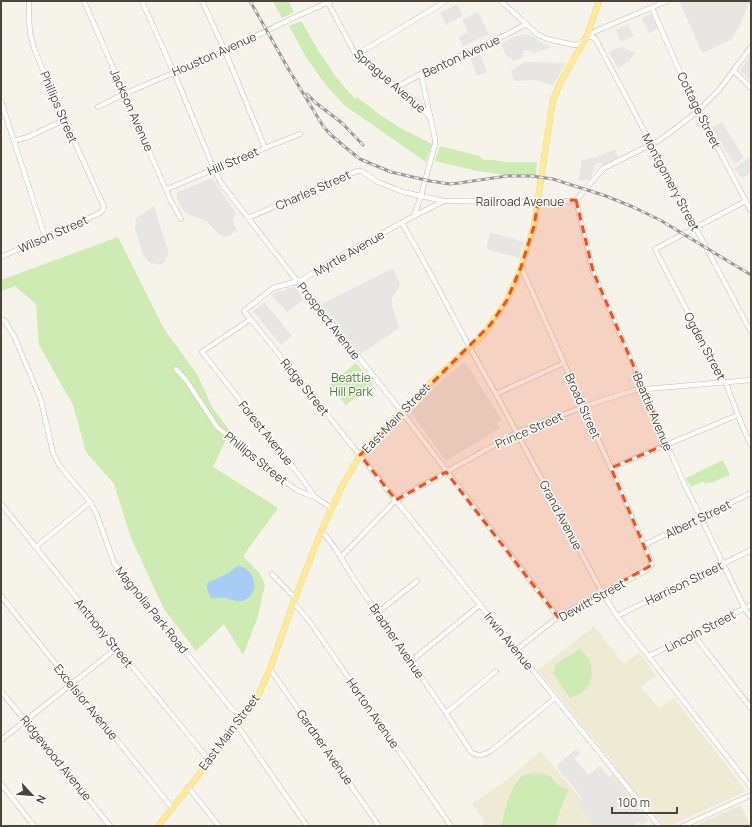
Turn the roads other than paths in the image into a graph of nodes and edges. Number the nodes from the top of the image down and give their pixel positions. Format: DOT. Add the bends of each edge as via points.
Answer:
graph roads {
  1 [pos="29,1"];
  2 [pos="84,1"];
  3 [pos="142,1"];
  4 [pos="202,1"];
  5 [pos="446,1"];
  6 [pos="501,1"];
  7 [pos="599,1"];
  8 [pos="667,1"];
  9 [pos="328,2"];
  10 [pos="652,8"];
  11 [pos="526,24"];
  12 [pos="588,36"];
  13 [pos="751,47"];
  14 [pos="225,51"];
  15 [pos="356,54"];
  16 [pos="734,70"];
  17 [pos="174,72"];
  18 [pos="421,74"];
  19 [pos="397,87"];
  20 [pos="751,88"];
  21 [pos="124,94"];
  22 [pos="1,100"];
  23 [pos="98,107"];
  24 [pos="698,111"];
  25 [pos="430,118"];
  26 [pos="64,120"];
  27 [pos="300,134"];
  28 [pos="14,141"];
  29 [pos="651,144"];
  30 [pos="265,148"];
  31 [pos="214,169"];
  32 [pos="166,189"];
  33 [pos="421,196"];
  34 [pos="444,200"];
  35 [pos="576,200"];
  36 [pos="538,201"];
  37 [pos="746,201"];
  38 [pos="103,210"];
  39 [pos="751,211"];
  40 [pos="414,216"];
  41 [pos="248,218"];
  42 [pos="181,219"];
  43 [pos="402,223"];
  44 [pos="696,228"];
  45 [pos="45,237"];
  46 [pos="1,257"];
  47 [pos="521,267"];
  48 [pos="297,281"];
  49 [pos="1,319"];
  50 [pos="251,319"];
  51 [pos="751,332"];
  52 [pos="470,347"];
  53 [pos="564,363"];
  54 [pos="176,369"];
  55 [pos="751,380"];
  56 [pos="724,382"];
  57 [pos="643,389"];
  58 [pos="496,394"];
  59 [pos="583,407"];
  60 [pos="401,411"];
  61 [pos="738,415"];
  62 [pos="516,433"];
  63 [pos="667,444"];
  64 [pos="751,445"];
  65 [pos="360,455"];
  66 [pos="610,468"];
  67 [pos="446,472"];
  68 [pos="751,492"];
  69 [pos="315,497"];
  70 [pos="396,500"];
  71 [pos="90,502"];
  72 [pos="1,504"];
  73 [pos="331,508"];
  74 [pos="700,518"];
  75 [pos="321,532"];
  76 [pos="644,545"];
  77 [pos="36,547"];
  78 [pos="751,550"];
  79 [pos="341,557"];
  80 [pos="724,564"];
  81 [pos="272,574"];
  82 [pos="417,581"];
  83 [pos="603,594"];
  84 [pos="1,596"];
  85 [pos="294,600"];
  86 [pos="480,605"];
  87 [pos="751,605"];
  88 [pos="745,608"];
  89 [pos="377,613"];
  90 [pos="617,616"];
  91 [pos="558,617"];
  92 [pos="751,617"];
  93 [pos="693,634"];
  94 [pos="117,648"];
  95 [pos="516,650"];
  96 [pos="649,656"];
  97 [pos="410,662"];
  98 [pos="270,669"];
  99 [pos="496,671"];
  100 [pos="71,685"];
  101 [pos="1,691"];
  102 [pos="555,698"];
  103 [pos="751,708"];
  104 [pos="446,713"];
  105 [pos="242,718"];
  106 [pos="25,721"];
  107 [pos="237,726"];
  108 [pos="1,740"];
  109 [pos="209,760"];
  110 [pos="1,784"];
  111 [pos="188,787"];
  112 [pos="751,787"];
  113 [pos="751,795"];
  114 [pos="172,808"];
  115 [pos="34,826"];
  116 [pos="110,826"];
  117 [pos="158,826"];
  118 [pos="219,826"];
  119 [pos="307,826"];
  120 [pos="379,826"];
  121 [pos="451,826"];
  122 [pos="659,826"];
  123 [pos="683,826"];
  1 -- 26 [label="street, Phillips Street" via="32,39"];
  2 -- 21 [label="street, Jackson Avenue"];
  3 -- 17 [label="street, Prospect Avenue"];
  4 -- 14 [label="street"];
  5 -- 15 [label="street"];
  6 -- 11 [label="street"];
  7 -- 12 [label="main road, East Main Street"];
  8 -- 10 [label="street"];
  9 -- 14 [label="street, Houston Avenue"];
  9 -- 15 [label="street, Sprague Avenue"];
  10 -- 12 [label="street"];
  10 -- 24 [label="street, Cottage Street"];
  11 -- 12 [label="street" via="547,39 574,45 580,44"];
  11 -- 18 [label="street, Benton Avenue"];
  12 -- 29 [label="street, Montgomery Street" via="595,38"];
  12 -- 36 [label="main road, East Main Street" via="561,81 554,100"];
  13 -- 16 [label="street, Railroad Avenue"];
  14 -- 17 [label="street, Houston Avenue"];
  14 -- 30 [label="street"];
  15 -- 19 [label="street, Sprague Avenue"];
  16 -- 20 [label="street"];
  16 -- 24 [label="street, Railroad Avenue"];
  17 -- 21 [label="street, Houston Avenue"];
  17 -- 31 [label="street, Prospect Avenue"];
  18 -- 19 [label="street, Benton Avenue"];
  18 -- 25 [label="street"];
  19 -- 25 [label="street, Sprague Avenue" via="419,104"];
  21 -- 23 [label="street, Houston Avenue"];
  21 -- 32 [label="street, Jackson Avenue"];
  22 -- 28 [label="street"];
  24 -- 29 [label="street, Railroad Avenue"];
  24 -- 37 [label="street, Cottage Street"];
  25 -- 33 [label="street" via="435,144"];
  26 -- 28 [label="street"];
  26 -- 38 [label="street, Phillips Street" via="104,207"];
  27 -- 30 [label="street, Hill Street"];
  28 -- 45 [label="street"];
  29 -- 35 [label="street, Railroad Avenue" via="604,168"];
  29 -- 44 [label="street, Montgomery Street"];
  30 -- 31 [label="street, Hill Street"];
  31 -- 32 [label="street, Hill Street"];
  31 -- 41 [label="street, Prospect Avenue" via="221,183"];
  32 -- 42 [label="street, Jackson Avenue"];
  33 -- 34 [label="street, Railroad Avenue"];
  33 -- 40 [label="street"];
  33 -- 41 [label="street, Charles Street" via="391,188 357,171"];
  34 -- 36 [label="street, Railroad Avenue"];
  34 -- 40 [label="street, Myrtle Avenue"];
  35 -- 36 [label="street, Railroad Avenue"];
  35 -- 57 [label="street, Beattie Avenue" via="593,271"];
  36 -- 47 [label="main road, East Main Street" via="534,226"];
  37 -- 39 [label="street, Cottage Street"];
  37 -- 44 [label="street"];
  38 -- 45 [label="street, Wilson Street"];
  40 -- 43 [label="street, Myrtle Avenue"];
  41 -- 48 [label="street, Prospect Avenue"];
  43 -- 48 [label="street, Myrtle Avenue"];
  43 -- 52 [label="street, Grand Avenue"];
  44 -- 51 [label="street, Montgomery Street"];
  44 -- 56 [label="street, Ogden Street" via="655,250"];
  45 -- 46 [label="street, Wilson Street"];
  47 -- 52 [label="main road, East Main Street" via="507,300 483,335"];
  47 -- 53 [label="street, Broad Street"];
  48 -- 50 [label="street, Myrtle Avenue" via="273,288 246,309 244,311"];
  48 -- 60 [label="street, Prospect Avenue"];
  49 -- 71 [label="street, Magnolia Park Road" via="14,336 41,400 53,453"];
  50 -- 65 [label="street, Ridge Street"];
  50 -- 69 [label="street, Forest Avenue" via="202,352"];
  52 -- 58 [label="street, Grand Avenue"];
  52 -- 60 [label="main road, East Main Street"];
  53 -- 58 [label="street"];
  53 -- 59 [label="street, Broad Street"];
  54 -- 69 [label="street, Phillips Street" via="217,427 246,453 295,489"];
  55 -- 56 [label="street, Prince Street"];
  56 -- 57 [label="street, Prince Street"];
  56 -- 61 [label="street, Ogden Street"];
  57 -- 59 [label="street, Prince Street"];
  57 -- 63 [label="street, Beattie Avenue"];
  58 -- 62 [label="street, Grand Avenue"];
  59 -- 62 [label="street, Prince Street"];
  59 -- 66 [label="street, Broad Street"];
  60 -- 65 [label="main road, East Main Street"];
  60 -- 67 [label="street, Prospect Avenue"];
  61 -- 63 [label="street"];
  61 -- 64 [label="street, Ogden Street"];
  62 -- 67 [label="street, Prince Street"];
  62 -- 83 [label="street, Grand Avenue"];
  63 -- 66 [label="street"];
  63 -- 74 [label="street, Beattie Avenue"];
  65 -- 70 [label="street, Irwin Avenue"];
  65 -- 73 [label="main road, East Main Street"];
  66 -- 76 [label="street, Broad Street"];
  67 -- 70 [label="street, Prince Street"];
  67 -- 91 [label="street, Prospect Avenue"];
  68 -- 74 [label="street, Albert Street"];
  69 -- 73 [label="street, Forest Avenue"];
  70 -- 79 [label="street, Prince Street"];
  70 -- 86 [label="street, Irwin Avenue"];
  71 -- 77 [label="street"];
  71 -- 105 [label="street, Magnolia Park Road" via="114,563 231,708"];
  72 -- 77 [label="street, Anthony Street"];
  73 -- 75 [label="main road, East Main Street"];
  74 -- 76 [label="street, Albert Street"];
  74 -- 80 [label="street, Beattie Avenue"];
  75 -- 79 [label="street, Bradner Avenue"];
  75 -- 85 [label="main road, East Main Street"];
  76 -- 83 [label="street, Dewitt Street" via="652,565"];
  77 -- 94 [label="street, Anthony Street"];
  78 -- 80 [label="street, Harrison Street"];
  79 -- 89 [label="street, Bradner Avenue"];
  80 -- 88 [label="street, Beattie Avenue"];
  80 -- 90 [label="street, Harrison Street"];
  81 -- 85 [label="street, Horton Avenue"];
  82 -- 89 [label="street"];
  83 -- 90 [label="street, Grand Avenue"];
  83 -- 91 [label="street, Dewitt Street"];
  84 -- 100 [label="street, Excelsior Avenue"];
  85 -- 98 [label="main road, East Main Street"];
  85 -- 121 [label="street, Horton Avenue"];
  86 -- 95 [label="street, Irwin Avenue"];
  86 -- 97 [label="street"];
  87 -- 88 [label="street, Lincoln Street"];
  88 -- 92 [label="street, Beattie Avenue"];
  88 -- 93 [label="street, Lincoln Street"];
  89 -- 97 [label="street, Bradner Avenue"];
  90 -- 96 [label="street, Grand Avenue"];
  91 -- 95 [label="street, Dewitt Street"];
  93 -- 96 [label="street, Lincoln Street"];
  93 -- 103 [label="street"];
  94 -- 100 [label="street"];
  94 -- 109 [label="street, Anthony Street"];
  95 -- 102 [label="street, Irwin Avenue"];
  96 -- 112 [label="street, Grand Avenue"];
  97 -- 104 [label="street, Bradner Avenue"];
  98 -- 105 [label="main road, East Main Street" via="257,698"];
  98 -- 120 [label="street, Gardner Avenue"];
  99 -- 104 [label="street"];
  100 -- 106 [label="street"];
  100 -- 114 [label="street, Excelsior Avenue"];
  101 -- 106 [label="street, Ridgewood Avenue"];
  102 -- 104 [label="street, Bradner Avenue" via="491,751 478,755 471,752"];
  102 -- 122 [label="street, Irwin Avenue"];
  105 -- 107 [label="main road, East Main Street"];
  106 -- 108 [label="street"];
  106 -- 116 [label="street, Ridgewood Avenue"];
  107 -- 109 [label="main road, East Main Street"];
  107 -- 119 [label="street"];
  109 -- 111 [label="main road, East Main Street"];
  110 -- 115 [label="street"];
  111 -- 114 [label="main road, East Main Street"];
  111 -- 118 [label="street"];
  113 -- 123 [label="street"];
  114 -- 117 [label="main road, East Main Street"];
}
